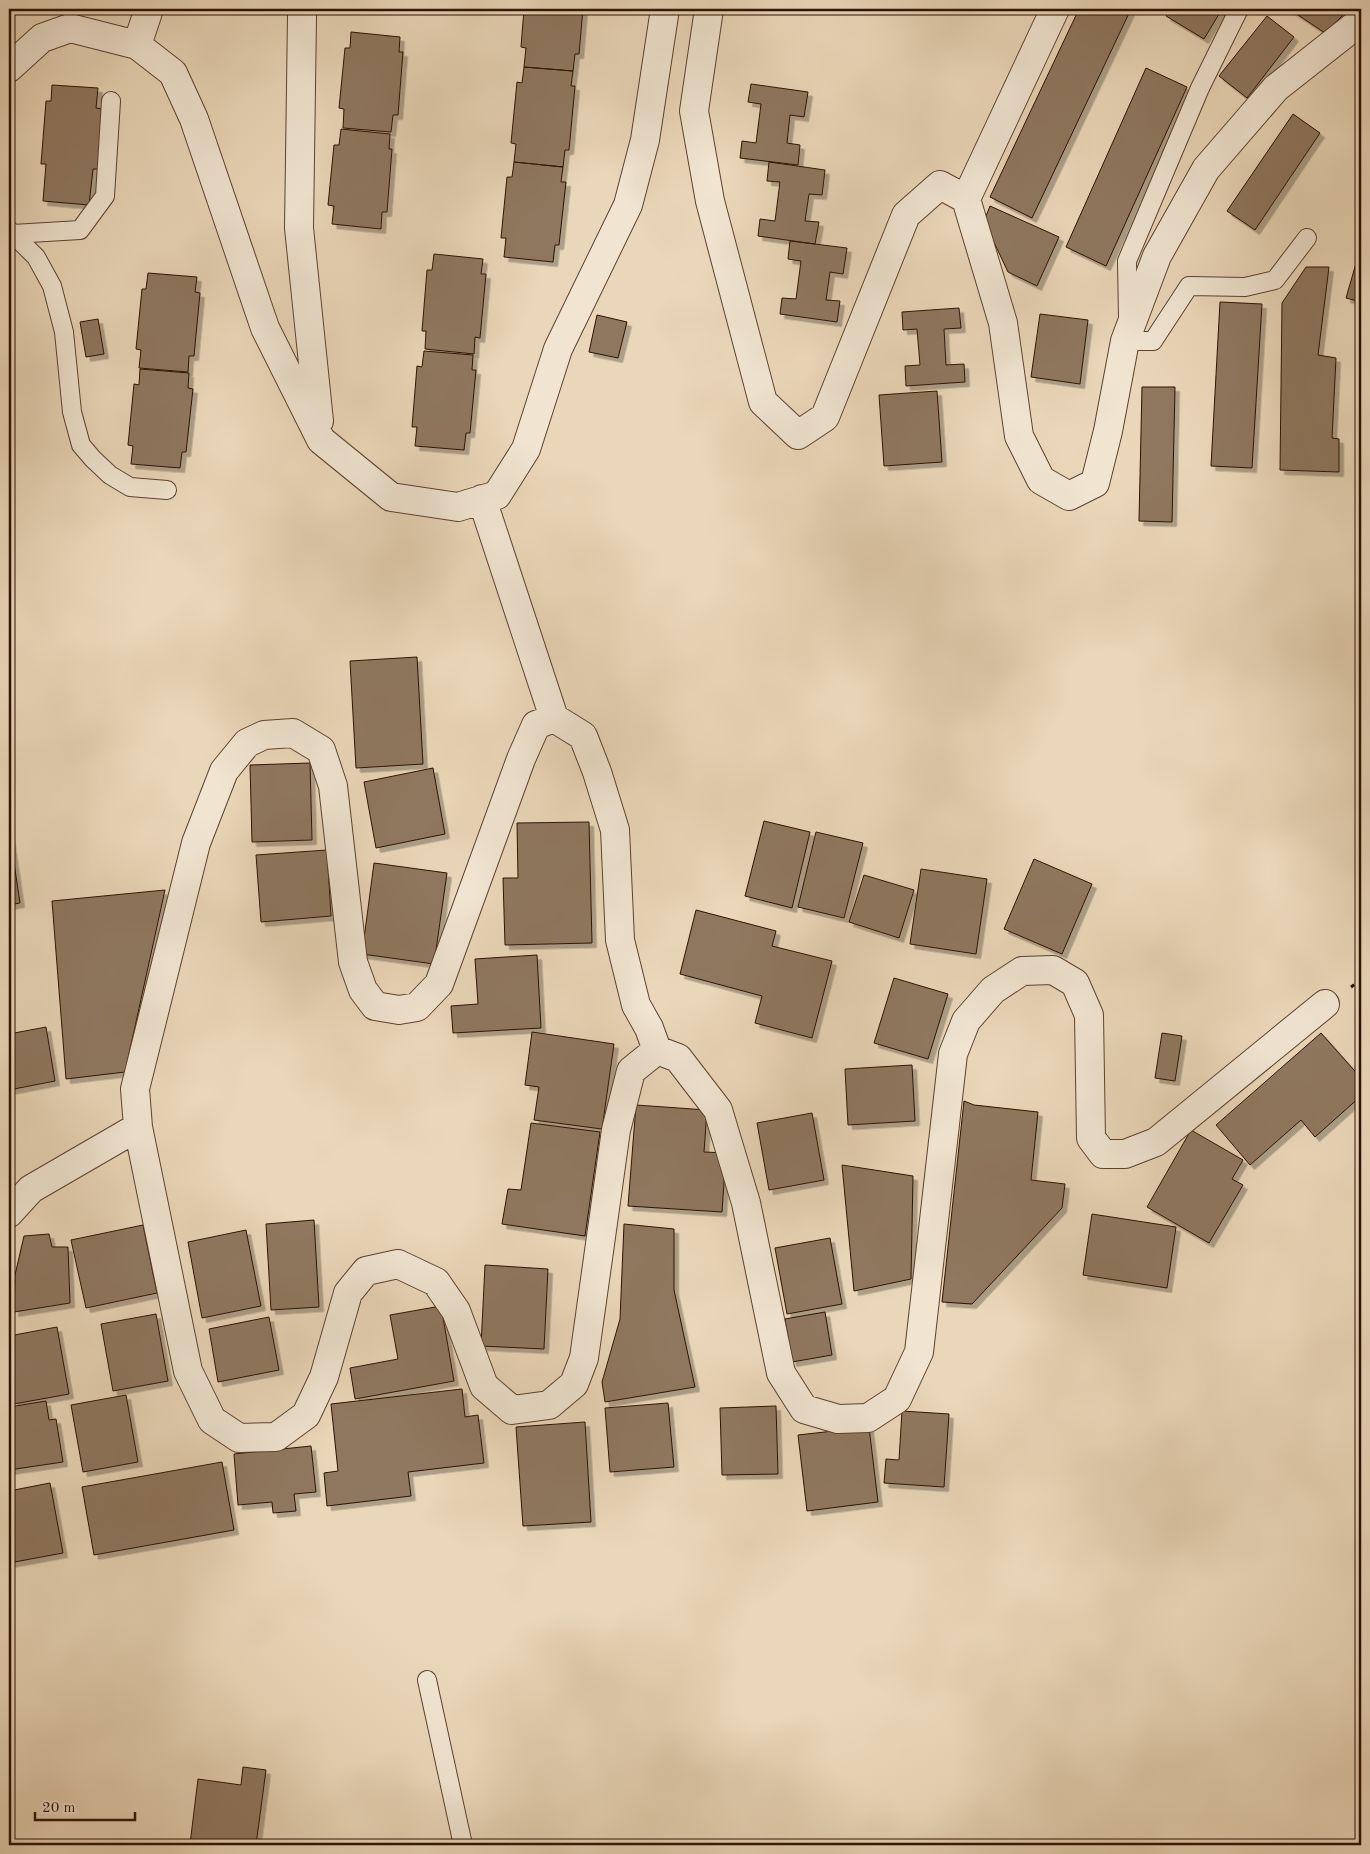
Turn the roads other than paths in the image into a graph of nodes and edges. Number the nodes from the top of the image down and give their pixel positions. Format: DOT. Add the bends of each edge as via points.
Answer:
graph roads {
  1 [pos="149,9"];
  2 [pos="665,9"];
  3 [pos="709,9"];
  4 [pos="1055,9"];
  5 [pos="1240,9"];
  6 [pos="302,16"];
  7 [pos="1361,21"];
  8 [pos="137,45"];
  9 [pos="9,68"];
  10 [pos="111,101"];
  11 [pos="966,199"];
  12 [pos="11,232"];
  13 [pos="1307,238"];
  14 [pos="1126,336"];
  15 [pos="321,440"];
  16 [pos="167,490"];
  17 [pos="482,499"];
  18 [pos="554,718"];
  19 [pos="1325,1004"];
  20 [pos="657,1050"];
  21 [pos="138,1127"];
  22 [pos="9,1213"];
  23 [pos="427,1680"];
  24 [pos="463,1845"];
  1 -- 8 [label="street"];
  2 -- 17 [label="street" via="645,140 628,205 558,349 526,449 497,495"];
  3 -- 11 [label="street" via="694,111 710,201 763,402 798,435 826,417 906,215 940,185"];
  4 -- 11 [label="street"];
  5 -- 14 [label="lane" via="1200,88 1127,261"];
  6 -- 15 [label="street" via="299,228"];
  7 -- 14 [label="street" via="1276,88 1206,168 1157,256"];
  8 -- 9 [label="street" via="70,28 42,38"];
  8 -- 15 [label="street" via="173,73 194,119 265,328"];
  10 -- 12 [label="lane" via="105,196 80,230"];
  11 -- 14 [label="street" via="1003,323 1019,436 1041,480 1069,496 1095,483"];
  12 -- 16 [label="lane" via="36,257 52,286 64,332 72,412 81,445 110,476 130,487"];
  13 -- 14 [label="lane" via="1275,280 1245,287 1189,286 1153,341"];
  15 -- 17 [label="street" via="391,497 458,507"];
  17 -- 18 [label="street"];
  18 -- 20 [label="street" via="584,736 598,772 615,830 620,940 636,1006"];
  18 -- 21 [label="street" via="536,725 532,734 439,984 417,1007 399,1010 376,1006 363,990 353,962 333,786 321,750 293,733 264,735 247,743 224,771 196,843 135,1089"];
  19 -- 20 [label="street" via="1156,1142 1124,1154 1103,1154 1091,1138 1089,1015 1075,983 1053,970 1022,971 993,990 966,1021 953,1054 919,1352 897,1399 868,1418 838,1419 804,1409 781,1372 746,1203 718,1110 678,1058"];
  20 -- 21 [label="street" via="631,1070 618,1122 584,1358 574,1384 549,1405 512,1410 484,1386 456,1312 436,1282 398,1264 366,1271 348,1293 324,1377 306,1416 276,1438 239,1438 212,1420 188,1371"];
  21 -- 22 [label="street" via="31,1189"];
  23 -- 24 [label="lane"];
}
